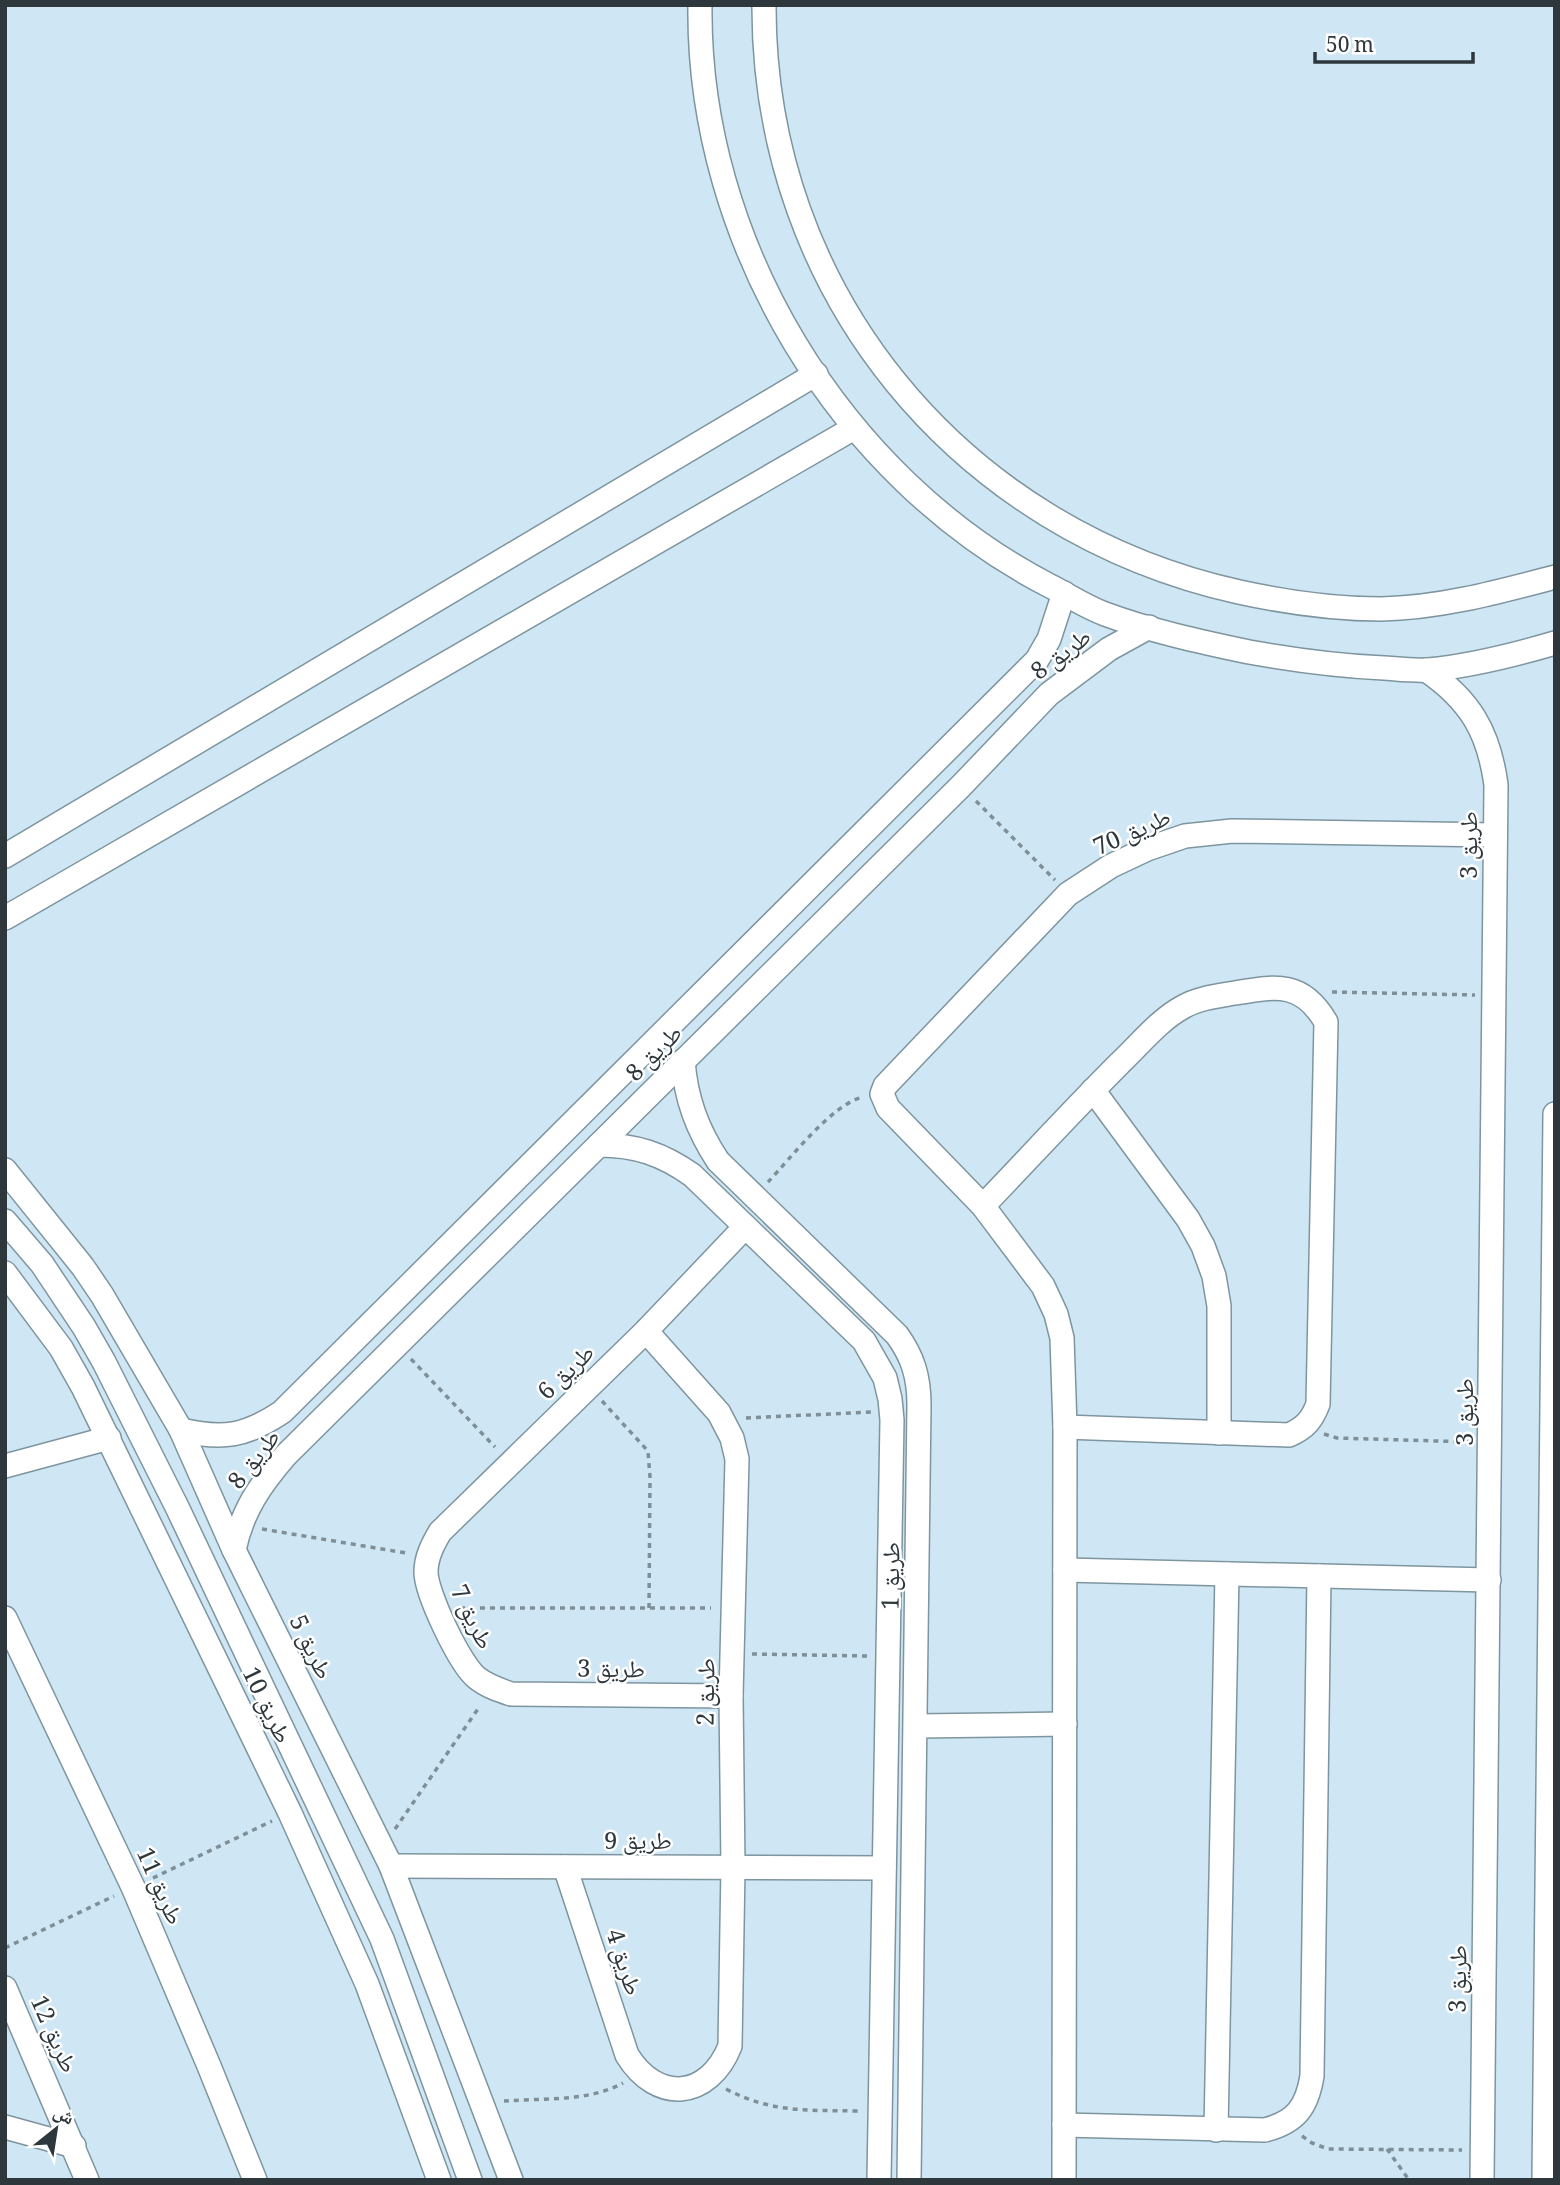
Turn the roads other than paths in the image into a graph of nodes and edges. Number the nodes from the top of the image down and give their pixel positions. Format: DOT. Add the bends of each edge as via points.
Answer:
graph roads {
  1 [pos="682,5"];
  2 [pos="700,5"];
  3 [pos="764,5"];
  4 [pos="699,50"];
  5 [pos="816,374"];
  6 [pos="854,428"];
  7 [pos="1555,577"];
  8 [pos="1064,593"];
  9 [pos="1149,627"];
  10 [pos="1555,643"];
  11 [pos="1426,670"];
  12 [pos="1495,835"];
  13 [pos="5,856"];
  14 [pos="5,918"];
  15 [pos="683,1061"];
  16 [pos="1093,1090"];
  17 [pos="1555,1114"];
  18 [pos="599,1145"];
  19 [pos="5,1170"];
  20 [pos="983,1206"];
  21 [pos="5,1221"];
  22 [pos="745,1227"];
  23 [pos="68,1249"];
  24 [pos="42,1264"];
  25 [pos="10,1286"];
  26 [pos="646,1331"];
  27 [pos="1554,1350"];
  28 [pos="1553,1380"];
  29 [pos="1065,1427"];
  30 [pos="181,1430"];
  31 [pos="1219,1433"];
  32 [pos="109,1438"];
  33 [pos="5,1466"];
  34 [pos="234,1550"];
  35 [pos="428,1557"];
  36 [pos="1065,1570"];
  37 [pos="1227,1574"];
  38 [pos="1319,1576"];
  39 [pos="1489,1580"];
  40 [pos="5,1618"];
  41 [pos="492,1688"];
  42 [pos="731,1696"];
  43 [pos="1065,1724"];
  44 [pos="916,1726"];
  45 [pos="386,1857"];
  46 [pos="565,1867"];
  47 [pos="733,1867"];
  48 [pos="884,1868"];
  49 [pos="5,1988"];
  50 [pos="709,2079"];
  51 [pos="1064,2124"];
  52 [pos="5,2127"];
  53 [pos="1216,2130"];
  54 [pos="74,2146"];
  55 [pos="87,2180"];
  56 [pos="255,2180"];
  57 [pos="439,2180"];
  58 [pos="470,2180"];
  59 [pos="511,2180"];
  60 [pos="879,2180"];
  61 [pos="909,2180"];
  62 [pos="1064,2180"];
  63 [pos="1482,2180"];
  64 [pos="1544,2180"];
  1 -- 4 [label="street"];
  2 -- 4 [label="street"];
  3 -- 7 [label="street" via="773,120 793,194 821,266 859,334 906,396 960,452 1013,494 1072,531 1133,560 1198,583 1323,607 1441,604"];
  4 -- 5 [label="street" via="708,119 729,200 779,315"];
  5 -- 6 [label="street"];
  5 -- 13 [label="street"];
  6 -- 8 [label="street" via="936,510 982,545"];
  6 -- 14 [label="street"];
  8 -- 9 [label="street" via="1104,613"];
  8 -- 30 [label="street, طريق 8" via="1037,660 282,1412 260,1427 234,1435 207,1436"];
  9 -- 11 [label="street" via="1286,659"];
  9 -- 15 [label="street, طريق 8" via="1109,649 1049,694"];
  10 -- 11 [label="street"];
  11 -- 12 [label="street, طريق 3" via="1462,699 1486,739 1496,785"];
  12 -- 20 [label="street, طريق 70" via="1232,831 1185,836 1111,866 1068,894 882,1094 888,1108"];
  12 -- 39 [label="street, طريق 3"];
  15 -- 18 [label="street, طريق 8"];
  15 -- 44 [label="street, طريق 1" via="692,1114 718,1161 897,1335 915,1367 919,1386"];
  16 -- 20 [label="street"];
  16 -- 31 [label="street" via="1188,1219 1214,1276 1219,1306"];
  16 -- 31 [label="street" via="1184,1006 1214,996 1288,988 1304,995 1326,1022 1318,1404 1306,1426 1289,1435"];
  17 -- 27 [label="street"];
  18 -- 22 [label="street, طريق 1" via="649,1150 672,1161"];
  18 -- 34 [label="street, طريق 8" via="286,1455 252,1500 239,1525"];
  19 -- 23 [label="street, طريق 5"];
  20 -- 29 [label="street" via="1043,1286 1056,1314 1062,1338"];
  21 -- 24 [label="street"];
  22 -- 26 [label="street, طريق 6"];
  22 -- 48 [label="street, طريق 1" via="864,1341 885,1378 891,1411"];
  23 -- 24 [label="street"];
  23 -- 30 [label="street, طريق 5" via="102,1294"];
  24 -- 58 [label="street" via="104,1362 382,1939"];
  25 -- 32 [label="street, طريق 10" via="61,1349"];
  26 -- 35 [label="street, طريق 6" via="440,1532"];
  26 -- 42 [label="street, طريق 2" via="723,1419 737,1459"];
  27 -- 28 [label="street"];
  28 -- 64 [label="street"];
  29 -- 31 [label="street"];
  29 -- 36 [label="street"];
  30 -- 34 [label="street, طريق 5"];
  32 -- 33 [label="street"];
  32 -- 57 [label="street, طريق 10" via="367,1984"];
  34 -- 45 [label="street, طريق 5"];
  35 -- 41 [label="street, طريق 7" via="428,1586 463,1662"];
  36 -- 37 [label="street"];
  36 -- 43 [label="street"];
  37 -- 38 [label="street"];
  37 -- 53 [label="street"];
  38 -- 39 [label="street"];
  38 -- 53 [label="street" via="1309,2094 1288,2121 1265,2130"];
  39 -- 63 [label="street, طريق 3"];
  40 -- 56 [label="street, طريق 11" via="133,1887"];
  41 -- 42 [label="street, طريق 3" via="511,1694"];
  42 -- 47 [label="street, طريق 2"];
  43 -- 44 [label="street"];
  43 -- 51 [label="street"];
  44 -- 61 [label="street, طريق 1"];
  45 -- 46 [label="street, طريق 9"];
  45 -- 59 [label="street, طريق 5"];
  46 -- 47 [label="street, طريق 9"];
  46 -- 50 [label="street, طريق 4" via="628,2055 638,2071 653,2083 672,2089"];
  47 -- 48 [label="street, طريق 9"];
  47 -- 50 [label="street, طريق 2" via="730,2046 723,2064"];
  48 -- 60 [label="street, طريق 1"];
  49 -- 54 [label="street, طريق 12"];
  51 -- 53 [label="street"];
  51 -- 62 [label="street"];
  52 -- 54 [label="street"];
  54 -- 55 [label="street, طريق 12"];
}
